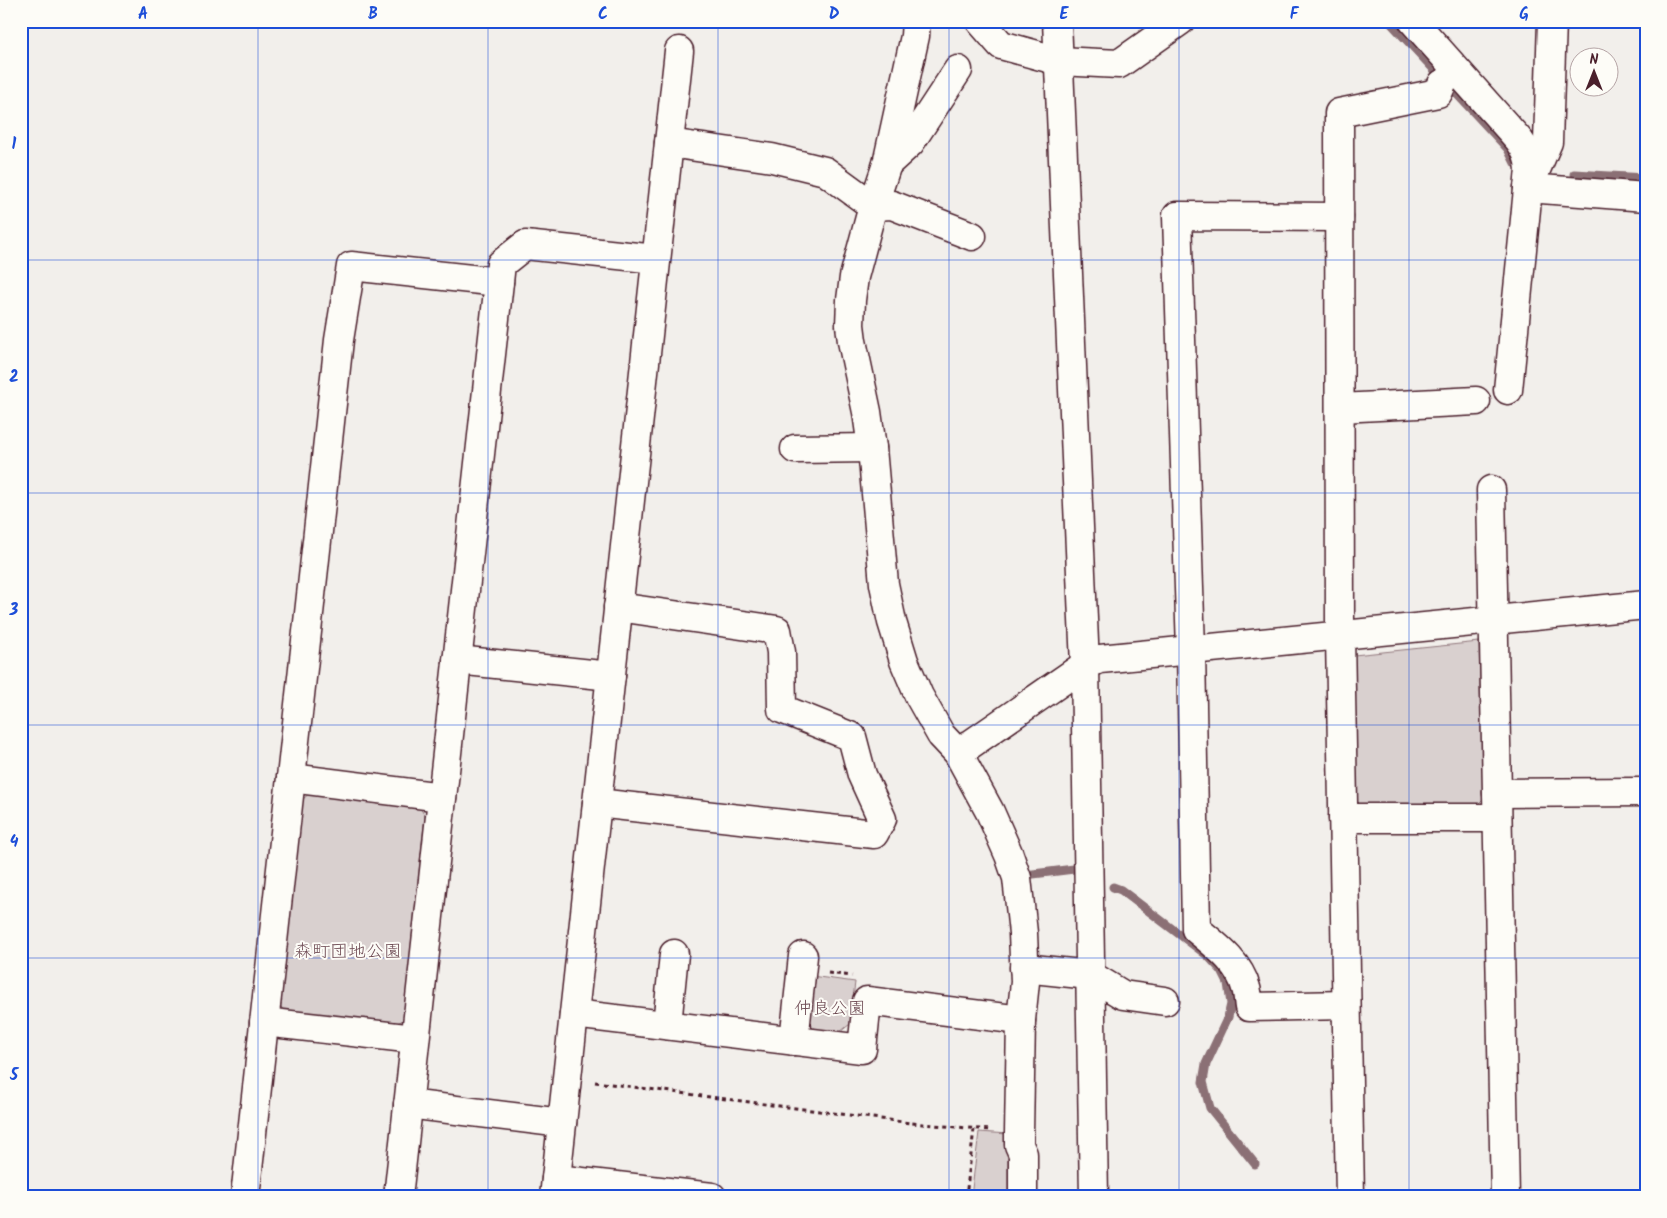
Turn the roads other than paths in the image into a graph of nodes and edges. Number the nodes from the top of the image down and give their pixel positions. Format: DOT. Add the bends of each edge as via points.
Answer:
graph roads {
  1 [pos="916,21"];
  2 [pos="980,21"];
  3 [pos="1057,21"];
  4 [pos="1180,21"];
  5 [pos="1413,21"];
  6 [pos="1552,21"];
  7 [pos="679,51"];
  8 [pos="1059,61"];
  9 [pos="958,70"];
  10 [pos="1442,84"];
  11 [pos="669,143"];
  12 [pos="887,164"];
  13 [pos="1528,188"];
  14 [pos="1646,197"];
  15 [pos="873,206"];
  16 [pos="1339,217"];
  17 [pos="972,236"];
  18 [pos="656,259"];
  19 [pos="499,282"];
  20 [pos="1508,390"];
  21 [pos="1476,401"];
  22 [pos="1340,408"];
  23 [pos="872,448"];
  24 [pos="794,449"];
  25 [pos="1491,490"];
  26 [pos="1646,605"];
  27 [pos="618,608"];
  28 [pos="1493,620"];
  29 [pos="1340,636"];
  30 [pos="1191,650"];
  31 [pos="457,660"];
  32 [pos="1085,665"];
  33 [pos="611,676"];
  34 [pos="958,753"];
  35 [pos="291,778"];
  36 [pos="1646,792"];
  37 [pos="442,797"];
  38 [pos="597,803"];
  39 [pos="1497,806"];
  40 [pos="1343,818"];
  41 [pos="674,954"];
  42 [pos="802,963"];
  43 [pos="1024,968"];
  44 [pos="1090,974"];
  45 [pos="1165,1001"];
  46 [pos="1346,1005"];
  47 [pos="574,1014"];
  48 [pos="1021,1020"];
  49 [pos="264,1022"];
  50 [pos="667,1025"];
  51 [pos="415,1039"];
  52 [pos="794,1041"];
  53 [pos="408,1104"];
  54 [pos="562,1123"];
  55 [pos="555,1188"];
  56 [pos="245,1197"];
  57 [pos="398,1197"];
  58 [pos="712,1197"];
  59 [pos="1023,1197"];
  60 [pos="1094,1197"];
  61 [pos="1350,1197"];
  62 [pos="1505,1197"];
  1 -- 12 [label="street"];
  2 -- 8 [label="street" via="1001,45"];
  3 -- 8 [label="street"];
  4 -- 8 [label="street" via="1119,64"];
  5 -- 13 [label="street" via="1519,140 1529,160"];
  6 -- 13 [label="street" via="1548,142"];
  7 -- 11 [label="street"];
  8 -- 32 [label="street"];
  9 -- 12 [label="street" via="910,143"];
  10 -- 16 [label="street" via="1438,93 1339,114"];
  11 -- 15 [label="street" via="772,158 825,172"];
  11 -- 18 [label="street"];
  12 -- 15 [label="street"];
  13 -- 14 [label="street"];
  13 -- 20 [label="street"];
  15 -- 17 [label="street" via="892,205"];
  15 -- 23 [label="street" via="854,276 850,325"];
  16 -- 22 [label="street"];
  16 -- 30 [label="street" via="1177,216"];
  18 -- 19 [label="street" via="525,245 501,264"];
  18 -- 27 [label="street"];
  19 -- 31 [label="street"];
  19 -- 35 [label="street" via="351,266 339,340"];
  21 -- 22 [label="street"];
  22 -- 29 [label="street"];
  23 -- 24 [label="street"];
  23 -- 34 [label="street" via="884,584 892,622 919,696 941,735"];
  25 -- 28 [label="street"];
  26 -- 28 [label="street"];
  27 -- 33 [label="street"];
  27 -- 38 [label="street" via="776,630 781,652 782,709 852,737 862,775 882,818 874,834"];
  28 -- 29 [label="street"];
  28 -- 39 [label="street"];
  29 -- 30 [label="street"];
  29 -- 40 [label="street"];
  30 -- 32 [label="street" via="1100,659"];
  30 -- 46 [label="street" via="1196,929 1224,952 1237,969 1246,986 1249,1007"];
  31 -- 33 [label="street"];
  31 -- 37 [label="street"];
  32 -- 34 [label="street"];
  32 -- 44 [label="street"];
  33 -- 38 [label="street"];
  34 -- 43 [label="street" via="1010,855 1017,878"];
  35 -- 37 [label="street"];
  35 -- 49 [label="street"];
  36 -- 39 [label="street"];
  37 -- 51 [label="street"];
  38 -- 47 [label="street"];
  39 -- 40 [label="street"];
  39 -- 62 [label="street"];
  40 -- 46 [label="street"];
  41 -- 50 [label="street"];
  42 -- 52 [label="street"];
  43 -- 44 [label="street"];
  43 -- 48 [label="street"];
  44 -- 45 [label="street" via="1123,995"];
  44 -- 60 [label="street"];
  46 -- 61 [label="street"];
  47 -- 50 [label="street"];
  47 -- 54 [label="street"];
  48 -- 52 [label="street" via="867,1001 862,1049"];
  48 -- 59 [label="street" via="1019,1133 1023,1154"];
  49 -- 51 [label="street"];
  49 -- 56 [label="street"];
  50 -- 52 [label="street"];
  51 -- 53 [label="street"];
  53 -- 54 [label="street"];
  53 -- 57 [label="street"];
  54 -- 55 [label="street"];
  55 -- 58 [label="street"];
}
